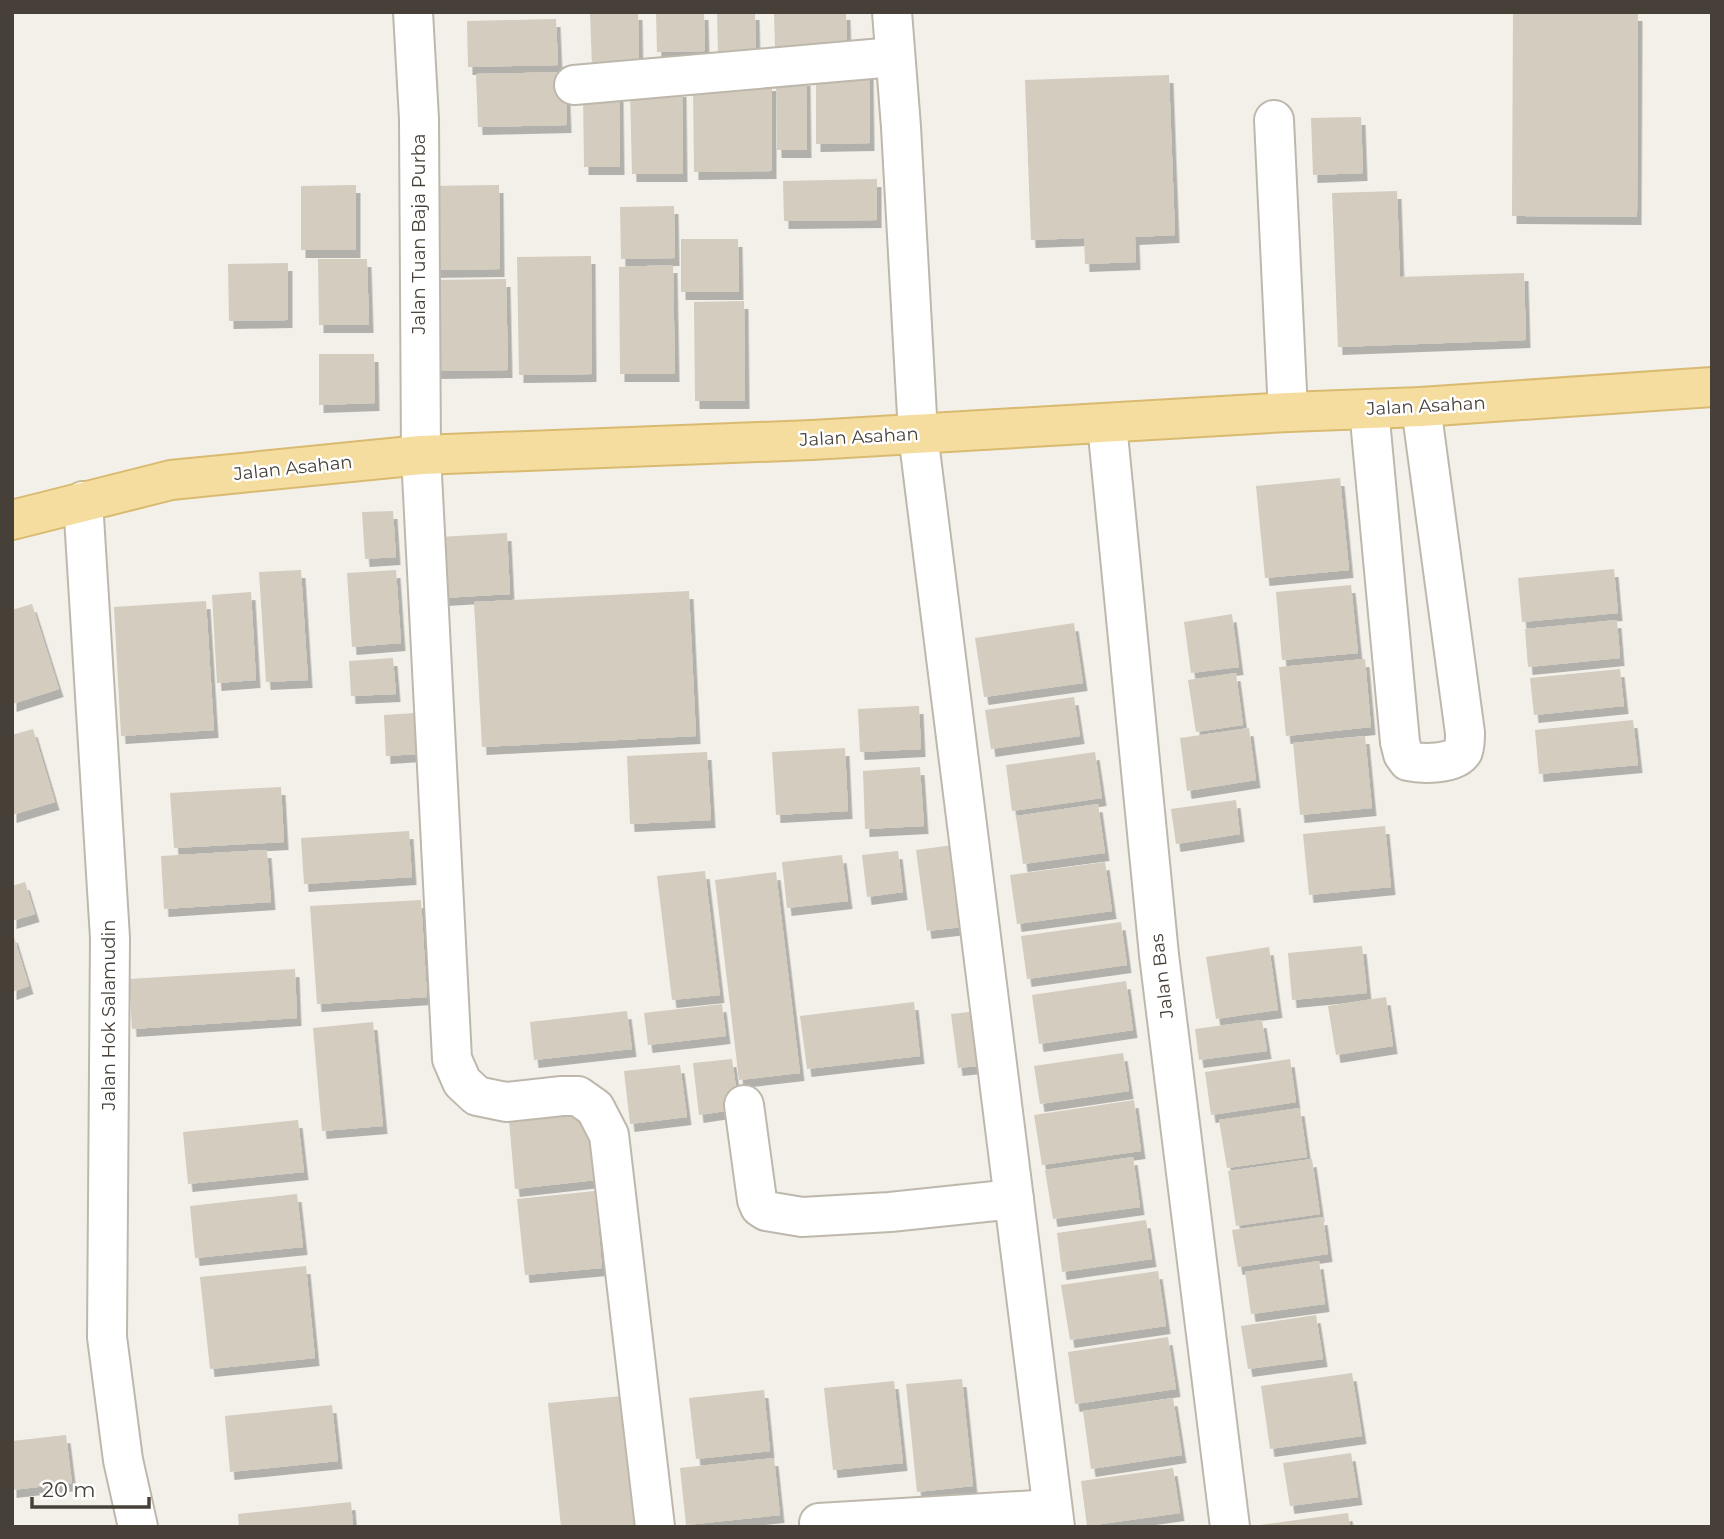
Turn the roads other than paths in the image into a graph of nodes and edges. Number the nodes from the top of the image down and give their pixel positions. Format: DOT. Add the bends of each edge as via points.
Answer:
graph roads {
  1 [pos="413,12"];
  2 [pos="892,12"];
  3 [pos="894,57"];
  4 [pos="574,85"];
  5 [pos="1274,120"];
  6 [pos="1712,387"];
  7 [pos="1421,407"];
  8 [pos="1369,409"];
  9 [pos="1288,412"];
  10 [pos="1107,424"];
  11 [pos="918,434"];
  12 [pos="421,455"];
  13 [pos="83,501"];
  14 [pos="12,520"];
  15 [pos="1439,547"];
  16 [pos="1382,548"];
  17 [pos="744,1105"];
  18 [pos="1014,1199"];
  19 [pos="1053,1518"];
  20 [pos="819,1522"];
  21 [pos="138,1527"];
  22 [pos="654,1527"];
  23 [pos="1230,1527"];
  1 -- 12 [label="street, Jalan Tuan Baja Purba" via="419,119"];
  2 -- 3 [label="street"];
  3 -- 4 [label="street"];
  3 -- 11 [label="street"];
  5 -- 9 [label="street"];
  6 -- 7 [label="main road, Jalan Asahan"];
  7 -- 8 [label="main road, Jalan Asahan"];
  7 -- 15 [label="street"];
  8 -- 9 [label="main road, Jalan Asahan"];
  8 -- 16 [label="street"];
  9 -- 10 [label="main road, Jalan Asahan"];
  10 -- 11 [label="main road, Jalan Asahan"];
  10 -- 23 [label="street, Jalan Bas" via="1159,955"];
  11 -- 12 [label="main road, Jalan Asahan"];
  11 -- 18 [label="street"];
  12 -- 13 [label="main road, Jalan Asahan" via="171,480"];
  12 -- 22 [label="street, Jalan Tuan Baja Purba" via="452,1059 462,1082 477,1096 506,1102 578,1096 595,1108 610,1135"];
  13 -- 14 [label="main road, Jalan Asahan"];
  13 -- 21 [label="street, Jalan Hok Salamudin" via="110,939 107,1337 123,1460"];
  15 -- 16 [label="street"];
  15 -- 16 [label="street" via="1465,743 1458,756 1428,764 1408,761 1403,754"];
  17 -- 18 [label="street" via="757,1200 771,1213 827,1216"];
  18 -- 19 [label="street"];
  19 -- 20 [label="street"];
}
